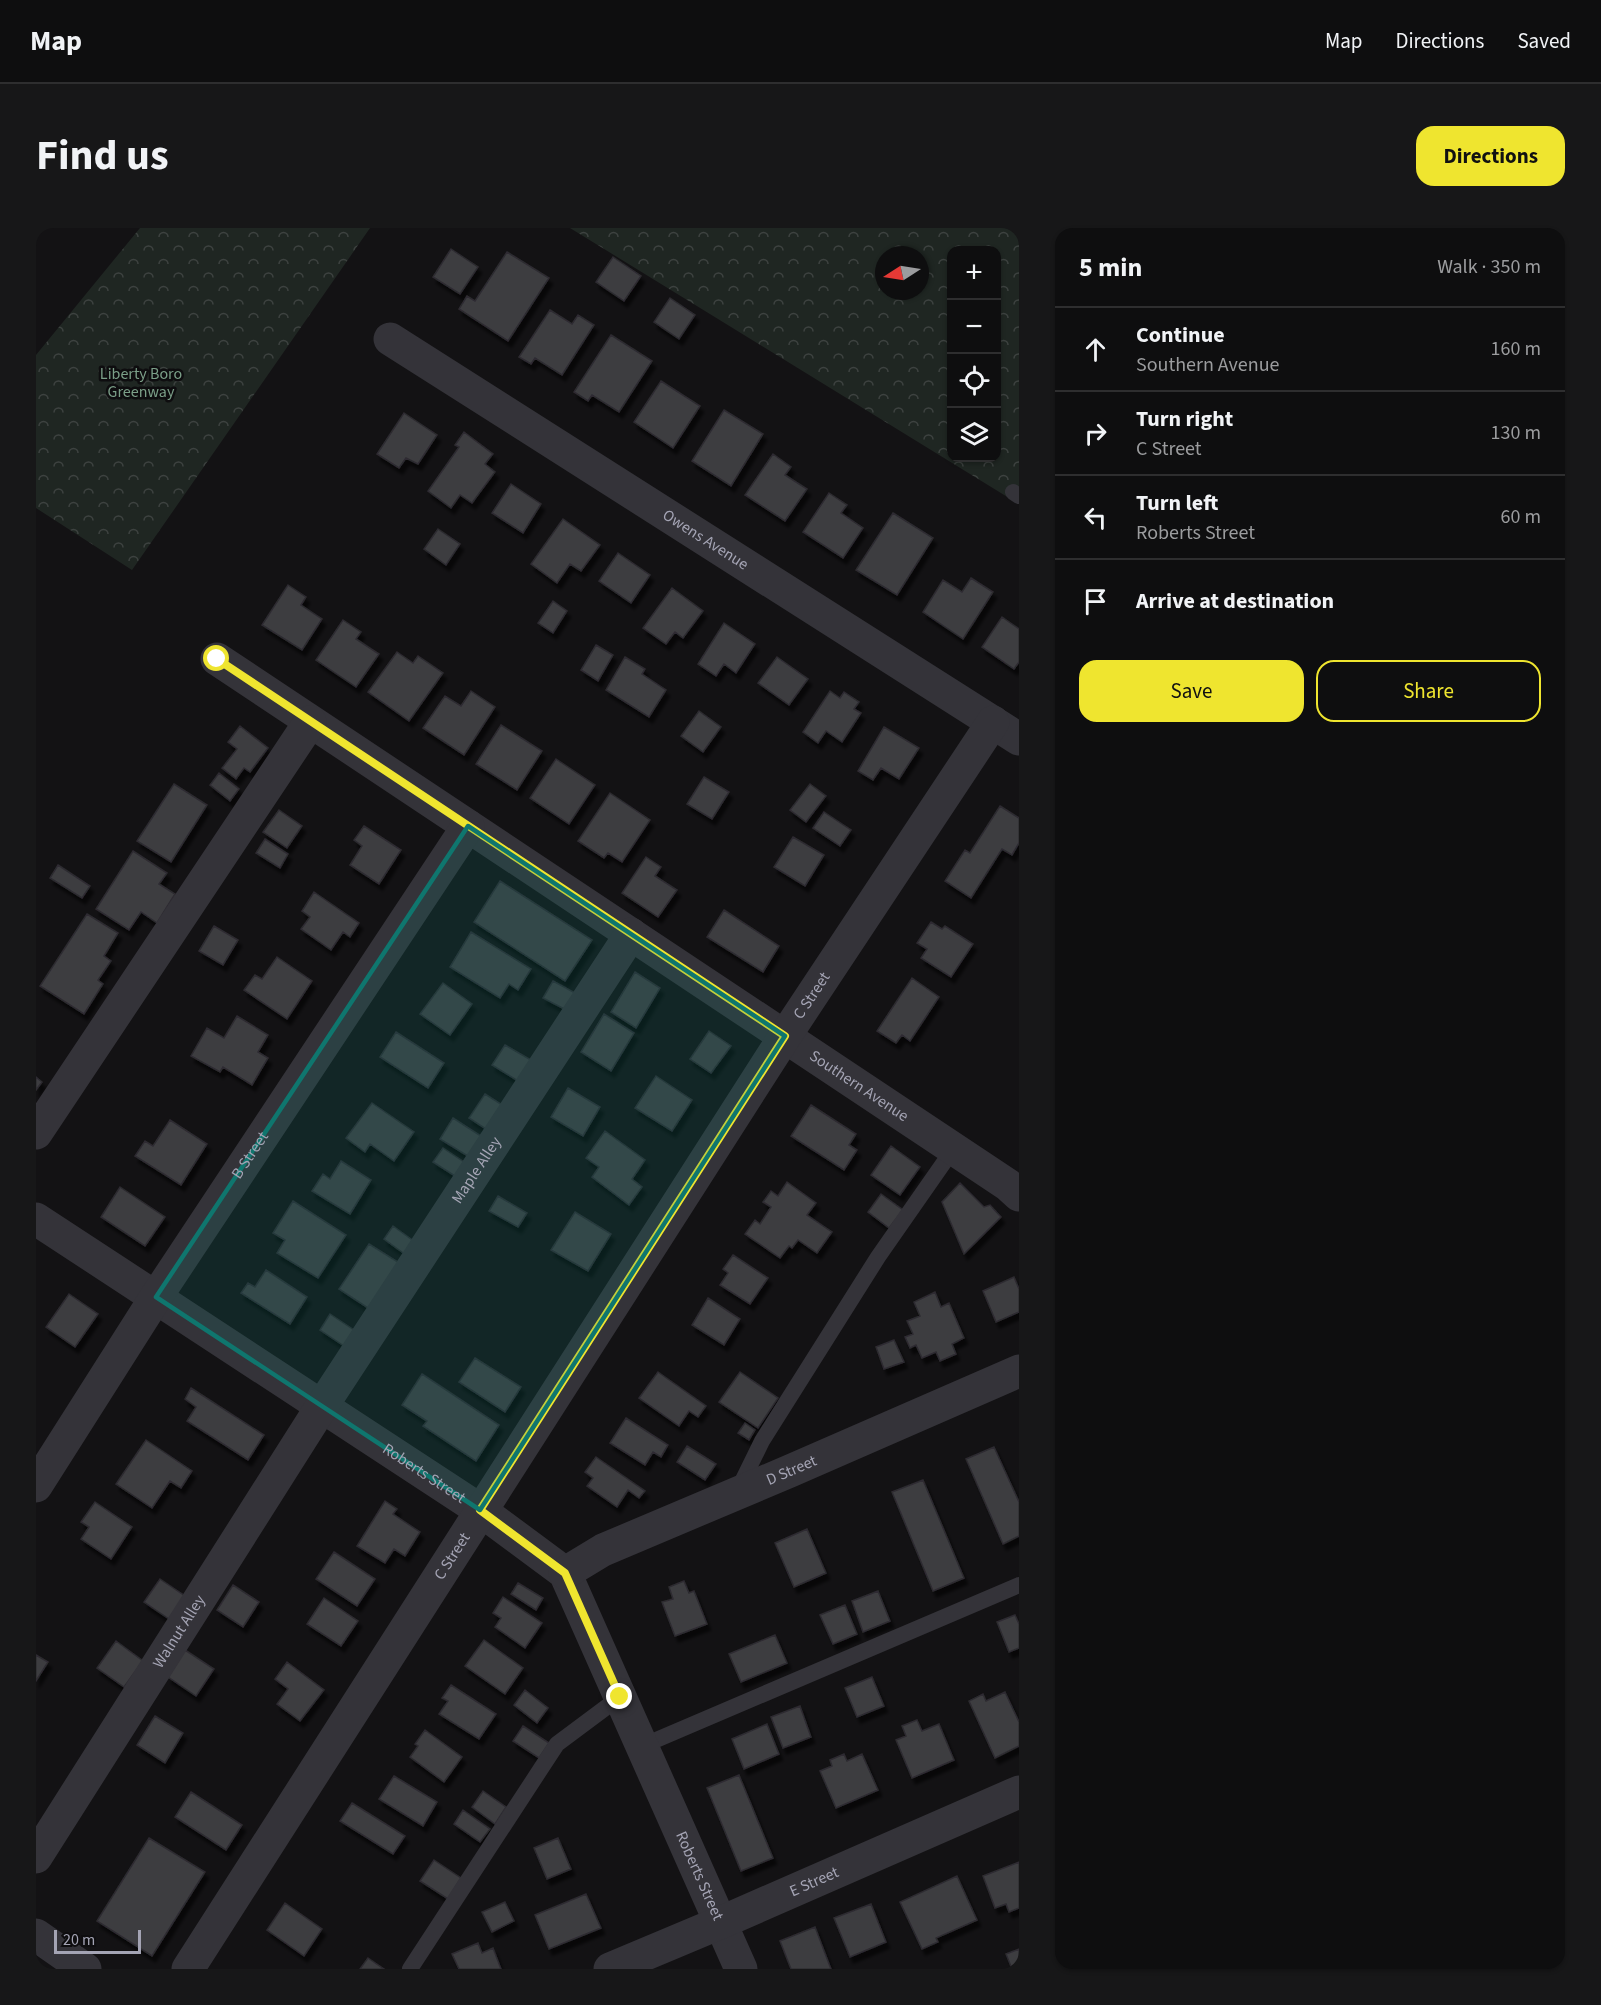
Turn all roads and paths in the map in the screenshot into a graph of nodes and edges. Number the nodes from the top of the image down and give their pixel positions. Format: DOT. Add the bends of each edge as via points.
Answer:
graph roads {
  1 [pos="390,339"];
  2 [pos="217,659"];
  3 [pos="310,722"];
  4 [pos="1006,731"];
  5 [pos="468,826"];
  6 [pos="631,934"];
  7 [pos="785,1036"];
  8 [pos="36,1133"];
  9 [pos="954,1149"];
  10 [pos="1019,1195"];
  11 [pos="36,1219"];
  12 [pos="156,1297"];
  13 [pos="1019,1371"];
  14 [pos="322,1406"];
  15 [pos="36,1486"];
  16 [pos="736,1494"];
  17 [pos="480,1510"];
  18 [pos="565,1573"];
  19 [pos="1019,1585"];
  20 [pos="620,1697"];
  21 [pos="642,1746"];
  22 [pos="1019,1792"];
  23 [pos="36,1857"];
  24 [pos="722,1922"];
  25 [pos="36,1935"];
  26 [pos="85,1969"];
  27 [pos="188,1969"];
  28 [pos="410,1969"];
  29 [pos="610,1969"];
  30 [pos="741,1969"];
  1 -- 4 [label="street, Owens Avenue"];
  2 -- 3 [label="street, Southern Avenue"];
  3 -- 5 [label="street, Southern Avenue"];
  3 -- 8 [label="street"];
  4 -- 7 [label="street, C Street"];
  5 -- 6 [label="street, Southern Avenue"];
  5 -- 12 [label="street, B Street"];
  6 -- 7 [label="street, Southern Avenue"];
  6 -- 14 [label="street, Maple Alley"];
  7 -- 9 [label="street, Southern Avenue"];
  7 -- 17 [label="street, C Street"];
  9 -- 10 [label="street, Southern Avenue"];
  9 -- 16 [label="lane" via="878,1257 762,1441"];
  11 -- 12 [label="street, Roberts Street"];
  12 -- 14 [label="street, Roberts Street"];
  12 -- 15 [label="street, B Street"];
  13 -- 16 [label="street, D Street"];
  14 -- 17 [label="street, Roberts Street"];
  14 -- 23 [label="street, Walnut Alley"];
  16 -- 18 [label="street, D Street" via="603,1550"];
  17 -- 18 [label="street, Roberts Street"];
  17 -- 27 [label="street, C Street"];
  18 -- 20 [label="street, Roberts Street"];
  19 -- 21 [label="lane"];
  20 -- 21 [label="street, Roberts Street"];
  20 -- 28 [label="lane" via="557,1744"];
  21 -- 24 [label="street, Roberts Street"];
  22 -- 24 [label="street, E Street"];
  24 -- 29 [label="street, E Street"];
  24 -- 30 [label="street, Roberts Street"];
  25 -- 26 [label="street"];
}
